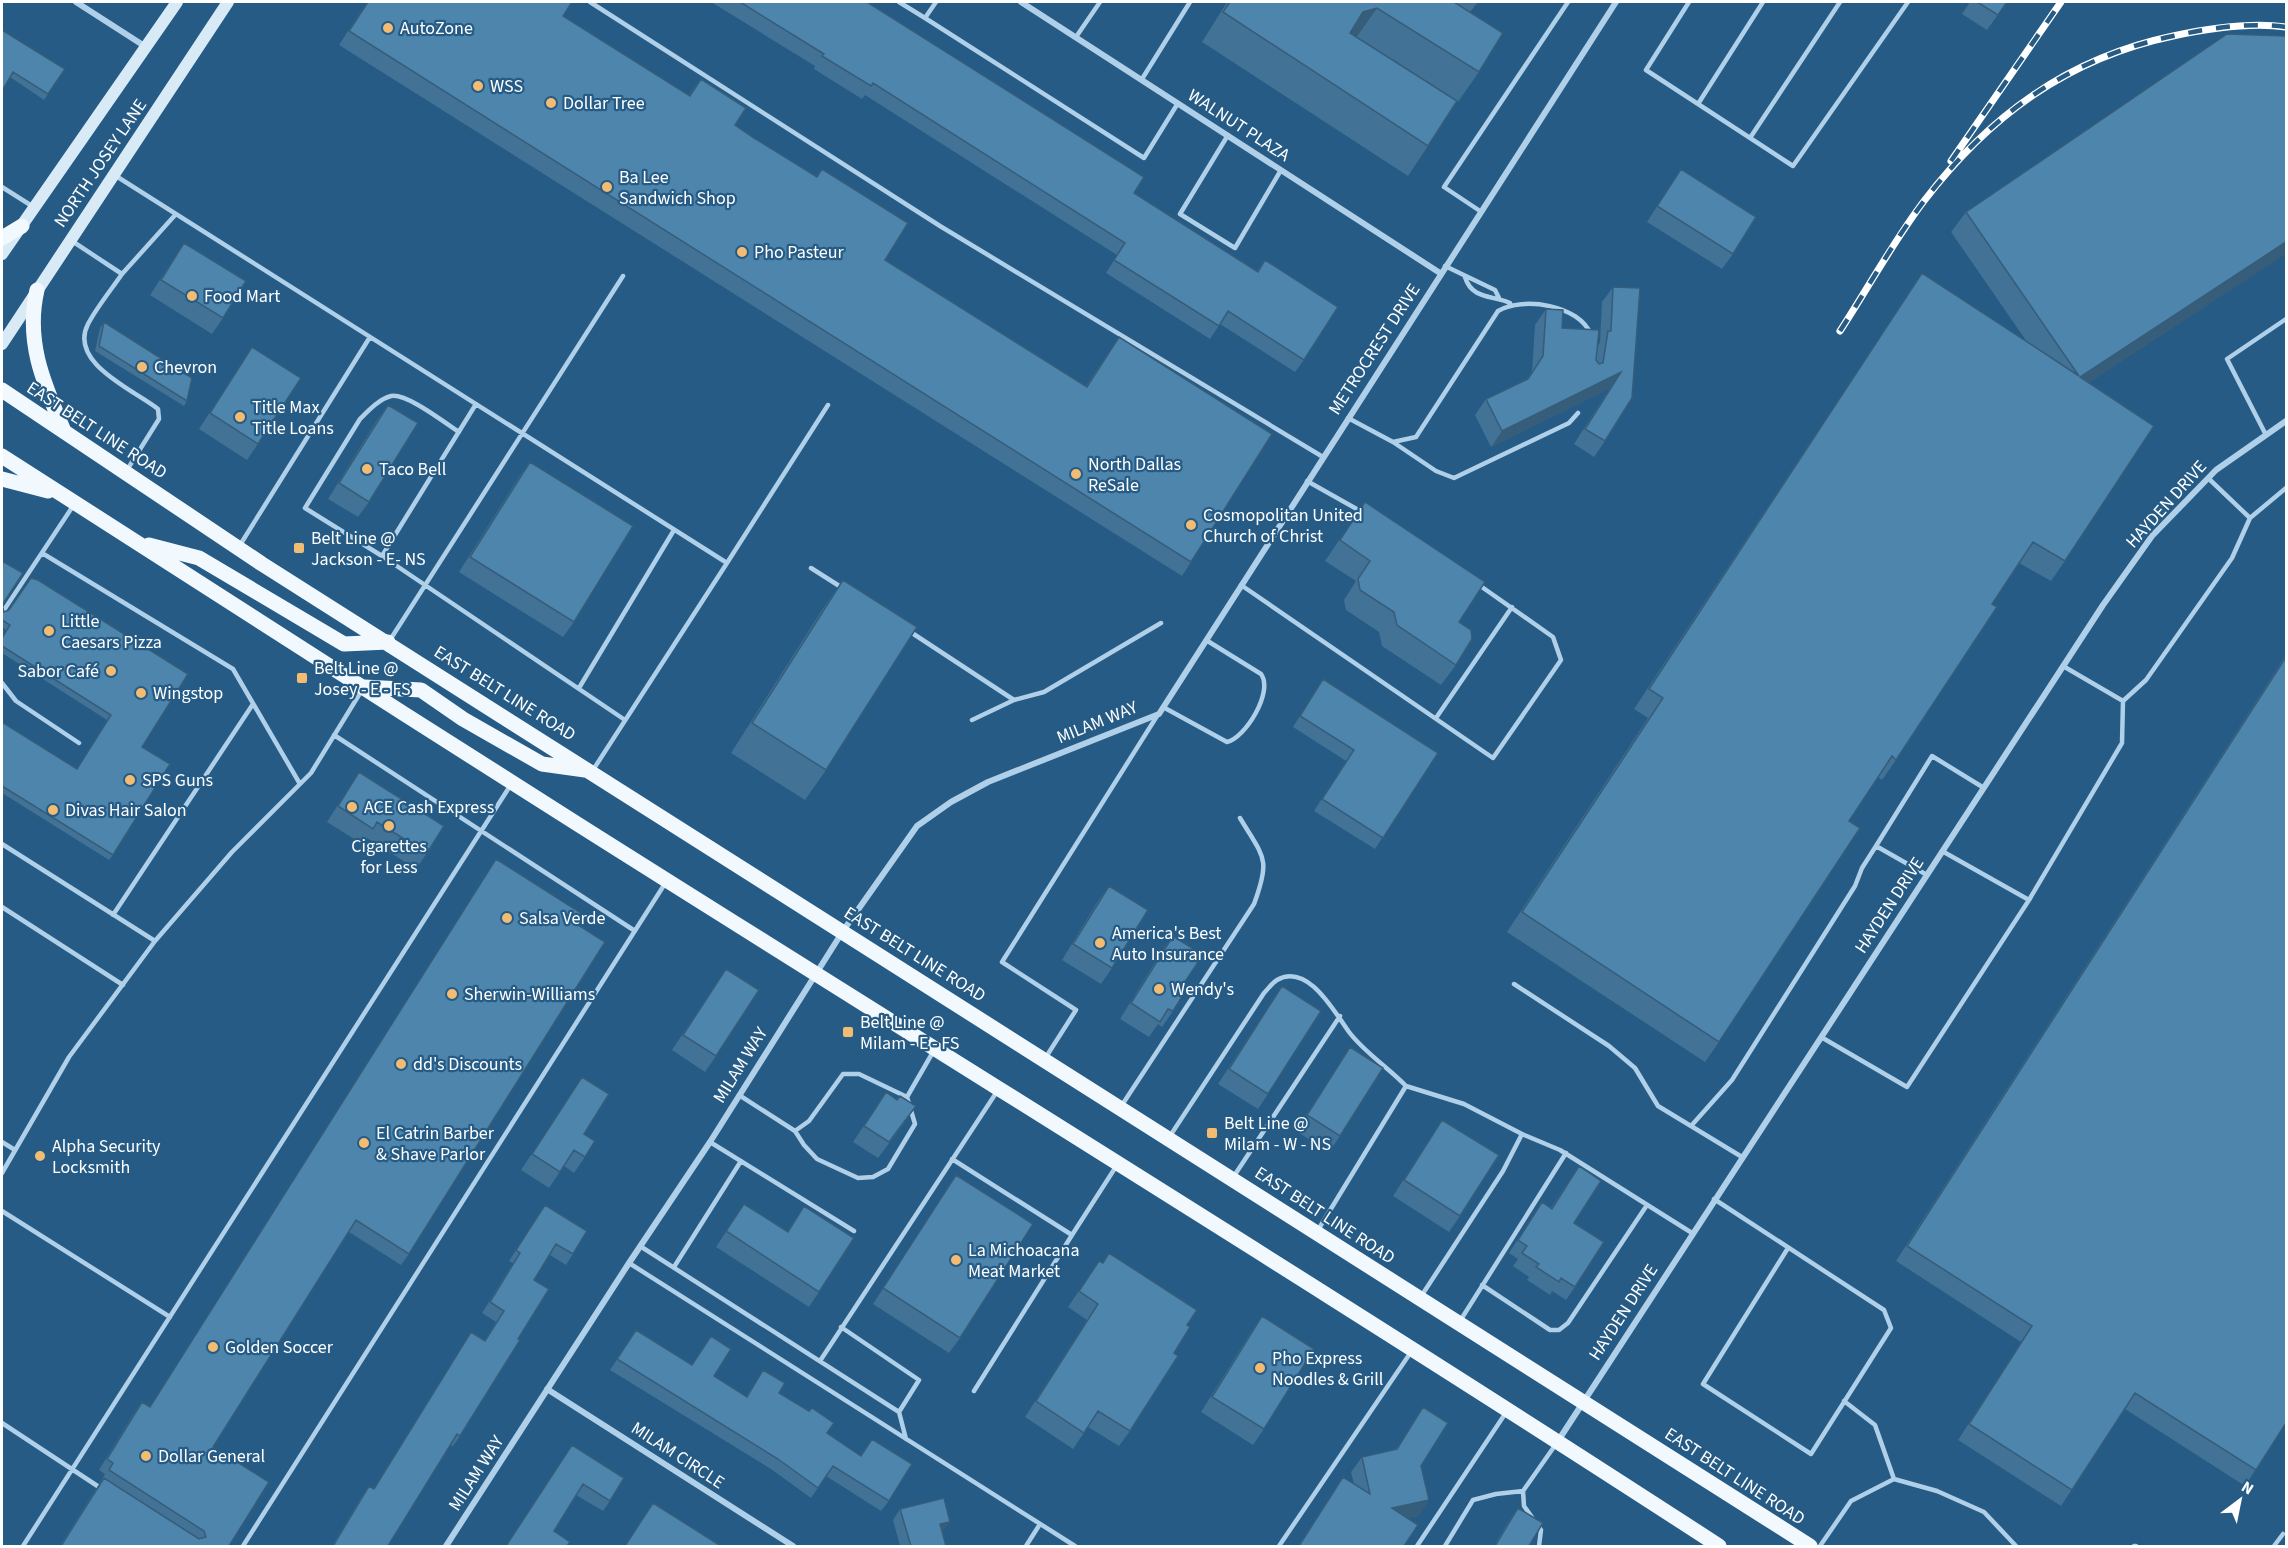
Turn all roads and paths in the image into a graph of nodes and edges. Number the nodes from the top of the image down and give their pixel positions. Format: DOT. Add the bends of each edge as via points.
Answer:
graph roads {
  1 [pos="76,2"];
  2 [pos="177,2"];
  3 [pos="228,2"];
  4 [pos="590,2"];
  5 [pos="899,2"];
  6 [pos="936,2"];
  7 [pos="1021,2"];
  8 [pos="1100,2"];
  9 [pos="1190,2"];
  10 [pos="1568,2"];
  11 [pos="1616,2"];
  12 [pos="1689,2"];
  13 [pos="1763,2"];
  14 [pos="1839,2"];
  15 [pos="1908,2"];
  16 [pos="925,18"];
  17 [pos="1076,37"];
  18 [pos="147,47"];
  19 [pos="1142,79"];
  20 [pos="1178,103"];
  21 [pos="1698,104"];
  22 [pos="1228,135"];
  23 [pos="1750,138"];
  24 [pos="1281,170"];
  25 [pos="114,174"];
  26 [pos="2,187"];
  27 [pos="35,208"];
  28 [pos="1480,211"];
  29 [pos="176,213"];
  30 [pos="22,226"];
  31 [pos="2,238"];
  32 [pos="70,240"];
  33 [pos="2,254"];
  34 [pos="1445,266"];
  35 [pos="1440,273"];
  36 [pos="122,274"];
  37 [pos="623,276"];
  38 [pos="1465,278"];
  39 [pos="37,290"];
  40 [pos="1499,298"];
  41 [pos="1509,303"];
  42 [pos="2286,319"];
  43 [pos="370,337"];
  44 [pos="1594,343"];
  45 [pos="2,344"];
  46 [pos="2,390"];
  47 [pos="476,404"];
  48 [pos="828,405"];
  49 [pos="1578,413"];
  50 [pos="1348,418"];
  51 [pos="2286,421"];
  52 [pos="64,430"];
  53 [pos="459,432"];
  54 [pos="523,434"];
  55 [pos="2266,435"];
  56 [pos="1393,442"];
  57 [pos="2,456"];
  58 [pos="1323,457"];
  59 [pos="126,472"];
  60 [pos="2208,478"];
  61 [pos="2,479"];
  62 [pos="1307,481"];
  63 [pos="2286,488"];
  64 [pos="58,493"];
  65 [pos="75,503"];
  66 [pos="1368,516"];
  67 [pos="2250,518"];
  68 [pos="674,530"];
  69 [pos="135,542"];
  70 [pos="239,548"];
  71 [pos="42,553"];
  72 [pos="382,556"];
  73 [pos="727,563"];
  74 [pos="811,568"];
  75 [pos="1477,584"];
  76 [pos="1241,585"];
  77 [pos="424,587"];
  78 [pos="847,591"];
  79 [pos="1512,607"];
  80 [pos="2,613"];
  81 [pos="1161,623"];
  82 [pos="900,626"];
  83 [pos="1206,640"];
  84 [pos="388,642"];
  85 [pos="2063,666"];
  86 [pos="2,683"];
  87 [pos="364,687"];
  88 [pos="579,688"];
  89 [pos="1014,700"];
  90 [pos="2123,701"];
  91 [pos="254,704"];
  92 [pos="1163,707"];
  93 [pos="1159,714"];
  94 [pos="1436,718"];
  95 [pos="625,720"];
  96 [pos="972,720"];
  97 [pos="334,735"];
  98 [pos="79,743"];
  99 [pos="592,771"];
  100 [pos="512,783"];
  101 [pos="300,784"];
  102 [pos="1984,788"];
  103 [pos="1240,818"];
  104 [pos="482,831"];
  105 [pos="2,844"];
  106 [pos="1876,846"];
  107 [pos="1942,851"];
  108 [pos="1927,874"];
  109 [pos="668,880"];
  110 [pos="2029,900"];
  111 [pos="2,907"];
  112 [pos="113,915"];
  113 [pos="843,930"];
  114 [pos="635,931"];
  115 [pos="155,941"];
  116 [pos="816,972"];
  117 [pos="1514,984"];
  118 [pos="123,985"];
  119 [pos="1340,1016"];
  120 [pos="1821,1037"];
  121 [pos="936,1047"];
  122 [pos="1045,1059"];
  123 [pos="1406,1086"];
  124 [pos="999,1088"];
  125 [pos="739,1095"];
  126 [pos="907,1097"];
  127 [pos="1121,1107"];
  128 [pos="1691,1126"];
  129 [pos="795,1131"];
  130 [pos="1522,1134"];
  131 [pos="1168,1138"];
  132 [pos="2,1142"];
  133 [pos="710,1142"];
  134 [pos="15,1150"];
  135 [pos="1566,1153"];
  136 [pos="1742,1157"];
  137 [pos="952,1159"];
  138 [pos="741,1161"];
  139 [pos="1118,1163"];
  140 [pos="2,1173"];
  141 [pos="1232,1178"];
  142 [pos="1714,1199"];
  143 [pos="1647,1205"];
  144 [pos="2,1211"];
  145 [pos="854,1231"];
  146 [pos="1317,1233"];
  147 [pos="1692,1233"];
  148 [pos="1072,1235"];
  149 [pos="640,1246"];
  150 [pos="1788,1248"];
  151 [pos="629,1263"];
  152 [pos="674,1267"];
  153 [pos="1482,1285"];
  154 [pos="1420,1298"];
  155 [pos="171,1317"];
  156 [pos="1459,1323"];
  157 [pos="841,1327"];
  158 [pos="1413,1350"];
  159 [pos="820,1361"];
  160 [pos="547,1389"];
  161 [pos="974,1391"];
  162 [pos="1582,1401"];
  163 [pos="1844,1401"];
  164 [pos="1508,1410"];
  165 [pos="899,1412"];
  166 [pos="2,1424"];
  167 [pos="906,1439"];
  168 [pos="1558,1441"];
  169 [pos="72,1470"];
  170 [pos="1894,1479"];
  171 [pos="1523,1491"];
  172 [pos="113,1496"];
  173 [pos="1040,1524"];
  174 [pos="2283,1534"];
  175 [pos="23,1546"];
  176 [pos="243,1546"];
  177 [pos="446,1546"];
  178 [pos="793,1546"];
  179 [pos="1026,1546"];
  180 [pos="1075,1546"];
  181 [pos="1279,1546"];
  182 [pos="1417,1546"];
  183 [pos="1445,1546"];
  184 [pos="1539,1546"];
  185 [pos="1719,1546"];
  186 [pos="1810,1546"];
  187 [pos="1820,1546"];
  188 [pos="2016,1546"];
  189 [pos="2274,1546"];
  1 -- 18 [label="street"];
  2 -- 18 [label="main road, NORTH JOSEY LANE"];
  3 -- 25 [label="main road, NORTH JOSEY LANE"];
  4 -- 58 [label="lane" via="940,226"];
  5 -- 16 [label="lane"];
  6 -- 16 [label="lane"];
  7 -- 17 [label="street, WALNUT PLAZA"];
  8 -- 17 [label="lane"];
  9 -- 19 [label="lane"];
  10 -- 28 [label="lane" via="1444,187"];
  11 -- 28 [label="street, METROCREST DRIVE"];
  12 -- 21 [label="lane" via="1646,70"];
  13 -- 21 [label="lane"];
  14 -- 23 [label="lane"];
  15 -- 23 [label="lane" via="1793,166"];
  16 -- 20 [label="lane" via="1144,158"];
  17 -- 19 [label="street, WALNUT PLAZA"];
  18 -- 27 [label="main road, NORTH JOSEY LANE"];
  19 -- 20 [label="street, WALNUT PLAZA"];
  20 -- 22 [label="street, WALNUT PLAZA"];
  21 -- 23 [label="lane"];
  22 -- 24 [label="street, WALNUT PLAZA"];
  22 -- 24 [label="lane" via="1180,214 1235,248"];
  24 -- 35 [label="street, WALNUT PLAZA"];
  25 -- 29 [label="lane"];
  25 -- 32 [label="main road, NORTH JOSEY LANE"];
  26 -- 27 [label="lane"];
  27 -- 30 [label="main road, NORTH JOSEY LANE"];
  28 -- 34 [label="street, METROCREST DRIVE"];
  29 -- 36 [label="lane"];
  29 -- 43 [label="lane"];
  30 -- 31 [label="main road"];
  30 -- 33 [label="main road, NORTH JOSEY LANE"];
  32 -- 36 [label="lane"];
  32 -- 39 [label="main road, NORTH JOSEY LANE"];
  34 -- 35 [label="street, METROCREST DRIVE"];
  34 -- 38 [label="lane"];
  35 -- 50 [label="street, METROCREST DRIVE"];
  36 -- 59 [label="lane" via="87,326 84,342 87,354 113,380 158,409 159,419"];
  37 -- 54 [label="lane"];
  38 -- 40 [label="lane" via="1474,278 1495,290"];
  38 -- 40 [label="lane" via="1468,287 1479,294 1490,300"];
  39 -- 45 [label="main road, NORTH JOSEY LANE"];
  39 -- 52 [label="main road" via="32,335 39,372"];
  40 -- 41 [label="lane"];
  41 -- 44 [label="lane" via="1531,303 1570,312 1587,324"];
  41 -- 56 [label="lane" via="1498,311 1416,437"];
  42 -- 55 [label="lane" via="2228,359"];
  43 -- 47 [label="lane"];
  43 -- 70 [label="lane"];
  46 -- 52 [label="main road, EAST BELT LINE ROAD"];
  47 -- 53 [label="lane"];
  47 -- 54 [label="lane"];
  48 -- 73 [label="lane"];
  49 -- 56 [label="lane" via="1569,423 1454,478 1436,471"];
  50 -- 56 [label="lane"];
  50 -- 58 [label="street, METROCREST DRIVE"];
  51 -- 55 [label="street, HAYDEN DRIVE"];
  52 -- 59 [label="main road, EAST BELT LINE ROAD"];
  53 -- 72 [label="lane"];
  53 -- 72 [label="lane" via="402,397 391,396 360,419 312,496 305,508"];
  54 -- 68 [label="lane"];
  54 -- 77 [label="lane"];
  55 -- 60 [label="street, HAYDEN DRIVE"];
  57 -- 64 [label="main road"];
  58 -- 62 [label="street, METROCREST DRIVE"];
  59 -- 70 [label="main road, EAST BELT LINE ROAD"];
  60 -- 67 [label="lane"];
  60 -- 85 [label="street, HAYDEN DRIVE" via="2152,536"];
  61 -- 64 [label="main road"];
  62 -- 66 [label="lane"];
  62 -- 76 [label="street, METROCREST DRIVE"];
  63 -- 67 [label="lane"];
  64 -- 65 [label="main road"];
  65 -- 69 [label="main road"];
  65 -- 71 [label="lane"];
  67 -- 90 [label="lane" via="2232,558 2146,680"];
  68 -- 73 [label="lane"];
  68 -- 88 [label="lane"];
  69 -- 84 [label="main road" via="199,558 344,644"];
  69 -- 87 [label="main road"];
  70 -- 84 [label="main road, EAST BELT LINE ROAD"];
  71 -- 80 [label="lane"];
  71 -- 91 [label="lane" via="233,669"];
  72 -- 77 [label="lane"];
  73 -- 95 [label="lane"];
  74 -- 78 [label="lane"];
  75 -- 79 [label="lane"];
  76 -- 83 [label="street, METROCREST DRIVE"];
  76 -- 94 [label="lane"];
  77 -- 84 [label="lane"];
  77 -- 88 [label="lane"];
  79 -- 94 [label="lane"];
  79 -- 94 [label="lane" via="1553,637 1561,660 1493,758"];
  81 -- 89 [label="lane" via="1044,692"];
  82 -- 89 [label="lane"];
  83 -- 92 [label="street, METROCREST DRIVE"];
  83 -- 92 [label="lane" via="1261,674 1265,689 1261,705 1237,738 1227,742"];
  84 -- 99 [label="main road, EAST BELT LINE ROAD"];
  85 -- 90 [label="lane"];
  85 -- 102 [label="street, HAYDEN DRIVE"];
  86 -- 98 [label="lane" via="16,701"];
  87 -- 97 [label="lane"];
  87 -- 99 [label="main road" via="421,690 542,764"];
  87 -- 100 [label="main road"];
  88 -- 95 [label="lane"];
  89 -- 96 [label="lane"];
  90 -- 110 [label="lane" via="2122,743"];
  91 -- 101 [label="lane"];
  91 -- 112 [label="lane"];
  92 -- 93 [label="street, METROCREST DRIVE"];
  93 -- 113 [label="street, MILAM WAY" via="988,782 951,802 917,826"];
  93 -- 122 [label="lane" via="1002,962 1076,1010"];
  95 -- 99 [label="lane"];
  97 -- 101 [label="lane"];
  97 -- 104 [label="lane"];
  99 -- 113 [label="main road, EAST BELT LINE ROAD"];
  100 -- 104 [label="lane"];
  100 -- 109 [label="main road"];
  101 -- 115 [label="lane" via="232,852"];
  102 -- 106 [label="lane" via="1932,756"];
  102 -- 107 [label="street, HAYDEN DRIVE"];
  103 -- 127 [label="lane" via="1264,858 1265,875 1254,904"];
  104 -- 114 [label="lane"];
  104 -- 155 [label="lane"];
  105 -- 112 [label="lane"];
  106 -- 108 [label="lane"];
  106 -- 128 [label="lane" via="1855,886 1732,1080"];
  107 -- 108 [label="street, HAYDEN DRIVE"];
  107 -- 110 [label="lane"];
  108 -- 120 [label="street, HAYDEN DRIVE"];
  109 -- 114 [label="lane"];
  109 -- 116 [label="main road"];
  110 -- 120 [label="lane" via="1907,1088"];
  111 -- 118 [label="lane"];
  112 -- 115 [label="lane"];
  113 -- 116 [label="street, MILAM WAY"];
  113 -- 122 [label="main road, EAST BELT LINE ROAD"];
  114 -- 176 [label="lane"];
  115 -- 118 [label="lane"];
  116 -- 121 [label="main road"];
  116 -- 125 [label="street, MILAM WAY"];
  117 -- 128 [label="lane" via="1609,1046 1635,1068 1658,1106"];
  118 -- 134 [label="lane" via="69,1057"];
  119 -- 123 [label="lane" via="1350,1032"];
  119 -- 131 [label="lane" via="1312,984 1295,977 1278,979 1264,993"];
  119 -- 141 [label="lane"];
  120 -- 136 [label="street, HAYDEN DRIVE"];
  121 -- 124 [label="main road"];
  121 -- 126 [label="lane"];
  122 -- 127 [label="main road, EAST BELT LINE ROAD"];
  123 -- 130 [label="lane" via="1464,1104"];
  123 -- 146 [label="lane"];
  124 -- 137 [label="lane"];
  124 -- 139 [label="main road"];
  125 -- 129 [label="lane"];
  125 -- 133 [label="street, MILAM WAY"];
  126 -- 129 [label="lane" via="859,1074 843,1074 809,1122"];
  126 -- 129 [label="lane" via="915,1124 888,1169 873,1177 858,1178 817,1159"];
  127 -- 131 [label="main road, EAST BELT LINE ROAD"];
  128 -- 136 [label="lane"];
  130 -- 135 [label="lane"];
  130 -- 154 [label="lane" via="1503,1171"];
  131 -- 141 [label="main road, EAST BELT LINE ROAD"];
  132 -- 134 [label="lane"];
  133 -- 138 [label="lane"];
  133 -- 149 [label="street, MILAM WAY"];
  134 -- 140 [label="lane"];
  135 -- 143 [label="lane"];
  135 -- 153 [label="lane"];
  136 -- 142 [label="street, HAYDEN DRIVE"];
  137 -- 148 [label="lane"];
  137 -- 157 [label="lane"];
  138 -- 145 [label="lane"];
  138 -- 152 [label="lane"];
  139 -- 148 [label="lane"];
  139 -- 158 [label="main road"];
  141 -- 146 [label="main road, EAST BELT LINE ROAD"];
  142 -- 147 [label="street, HAYDEN DRIVE"];
  142 -- 150 [label="lane"];
  143 -- 147 [label="lane"];
  143 -- 153 [label="lane" via="1568,1323 1559,1330 1550,1330"];
  144 -- 155 [label="lane"];
  146 -- 154 [label="main road, EAST BELT LINE ROAD"];
  147 -- 162 [label="street, HAYDEN DRIVE"];
  148 -- 161 [label="lane"];
  149 -- 151 [label="street, MILAM WAY"];
  149 -- 152 [label="lane"];
  150 -- 163 [label="lane" via="1884,1310 1891,1328"];
  150 -- 163 [label="lane" via="1702,1384 1810,1454"];
  151 -- 160 [label="street, MILAM WAY"];
  151 -- 167 [label="lane"];
  152 -- 159 [label="lane"];
  153 -- 156 [label="lane"];
  154 -- 156 [label="main road, EAST BELT LINE ROAD"];
  155 -- 169 [label="lane"];
  156 -- 162 [label="main road, EAST BELT LINE ROAD"];
  157 -- 159 [label="lane"];
  157 -- 165 [label="lane" via="919,1380"];
  158 -- 164 [label="main road"];
  158 -- 181 [label="lane"];
  159 -- 165 [label="lane"];
  160 -- 177 [label="street, MILAM WAY"];
  160 -- 178 [label="street, MILAM CIRCLE"];
  162 -- 168 [label="street, HAYDEN DRIVE"];
  162 -- 186 [label="main road, EAST BELT LINE ROAD"];
  163 -- 170 [label="lane" via="1875,1425"];
  164 -- 168 [label="main road"];
  164 -- 182 [label="lane"];
  165 -- 167 [label="lane"];
  166 -- 169 [label="lane"];
  167 -- 173 [label="lane"];
  168 -- 171 [label="lane"];
  168 -- 185 [label="main road"];
  169 -- 172 [label="lane"];
  169 -- 175 [label="lane"];
  170 -- 187 [label="lane" via="1851,1501"];
  170 -- 188 [label="lane" via="1937,1491 1984,1512"];
  171 -- 183 [label="lane" via="1473,1500"];
  171 -- 184 [label="lane" via="1524,1506 1541,1530"];
  173 -- 179 [label="lane"];
  173 -- 180 [label="lane"];
  174 -- 189 [label="lane"];
}
